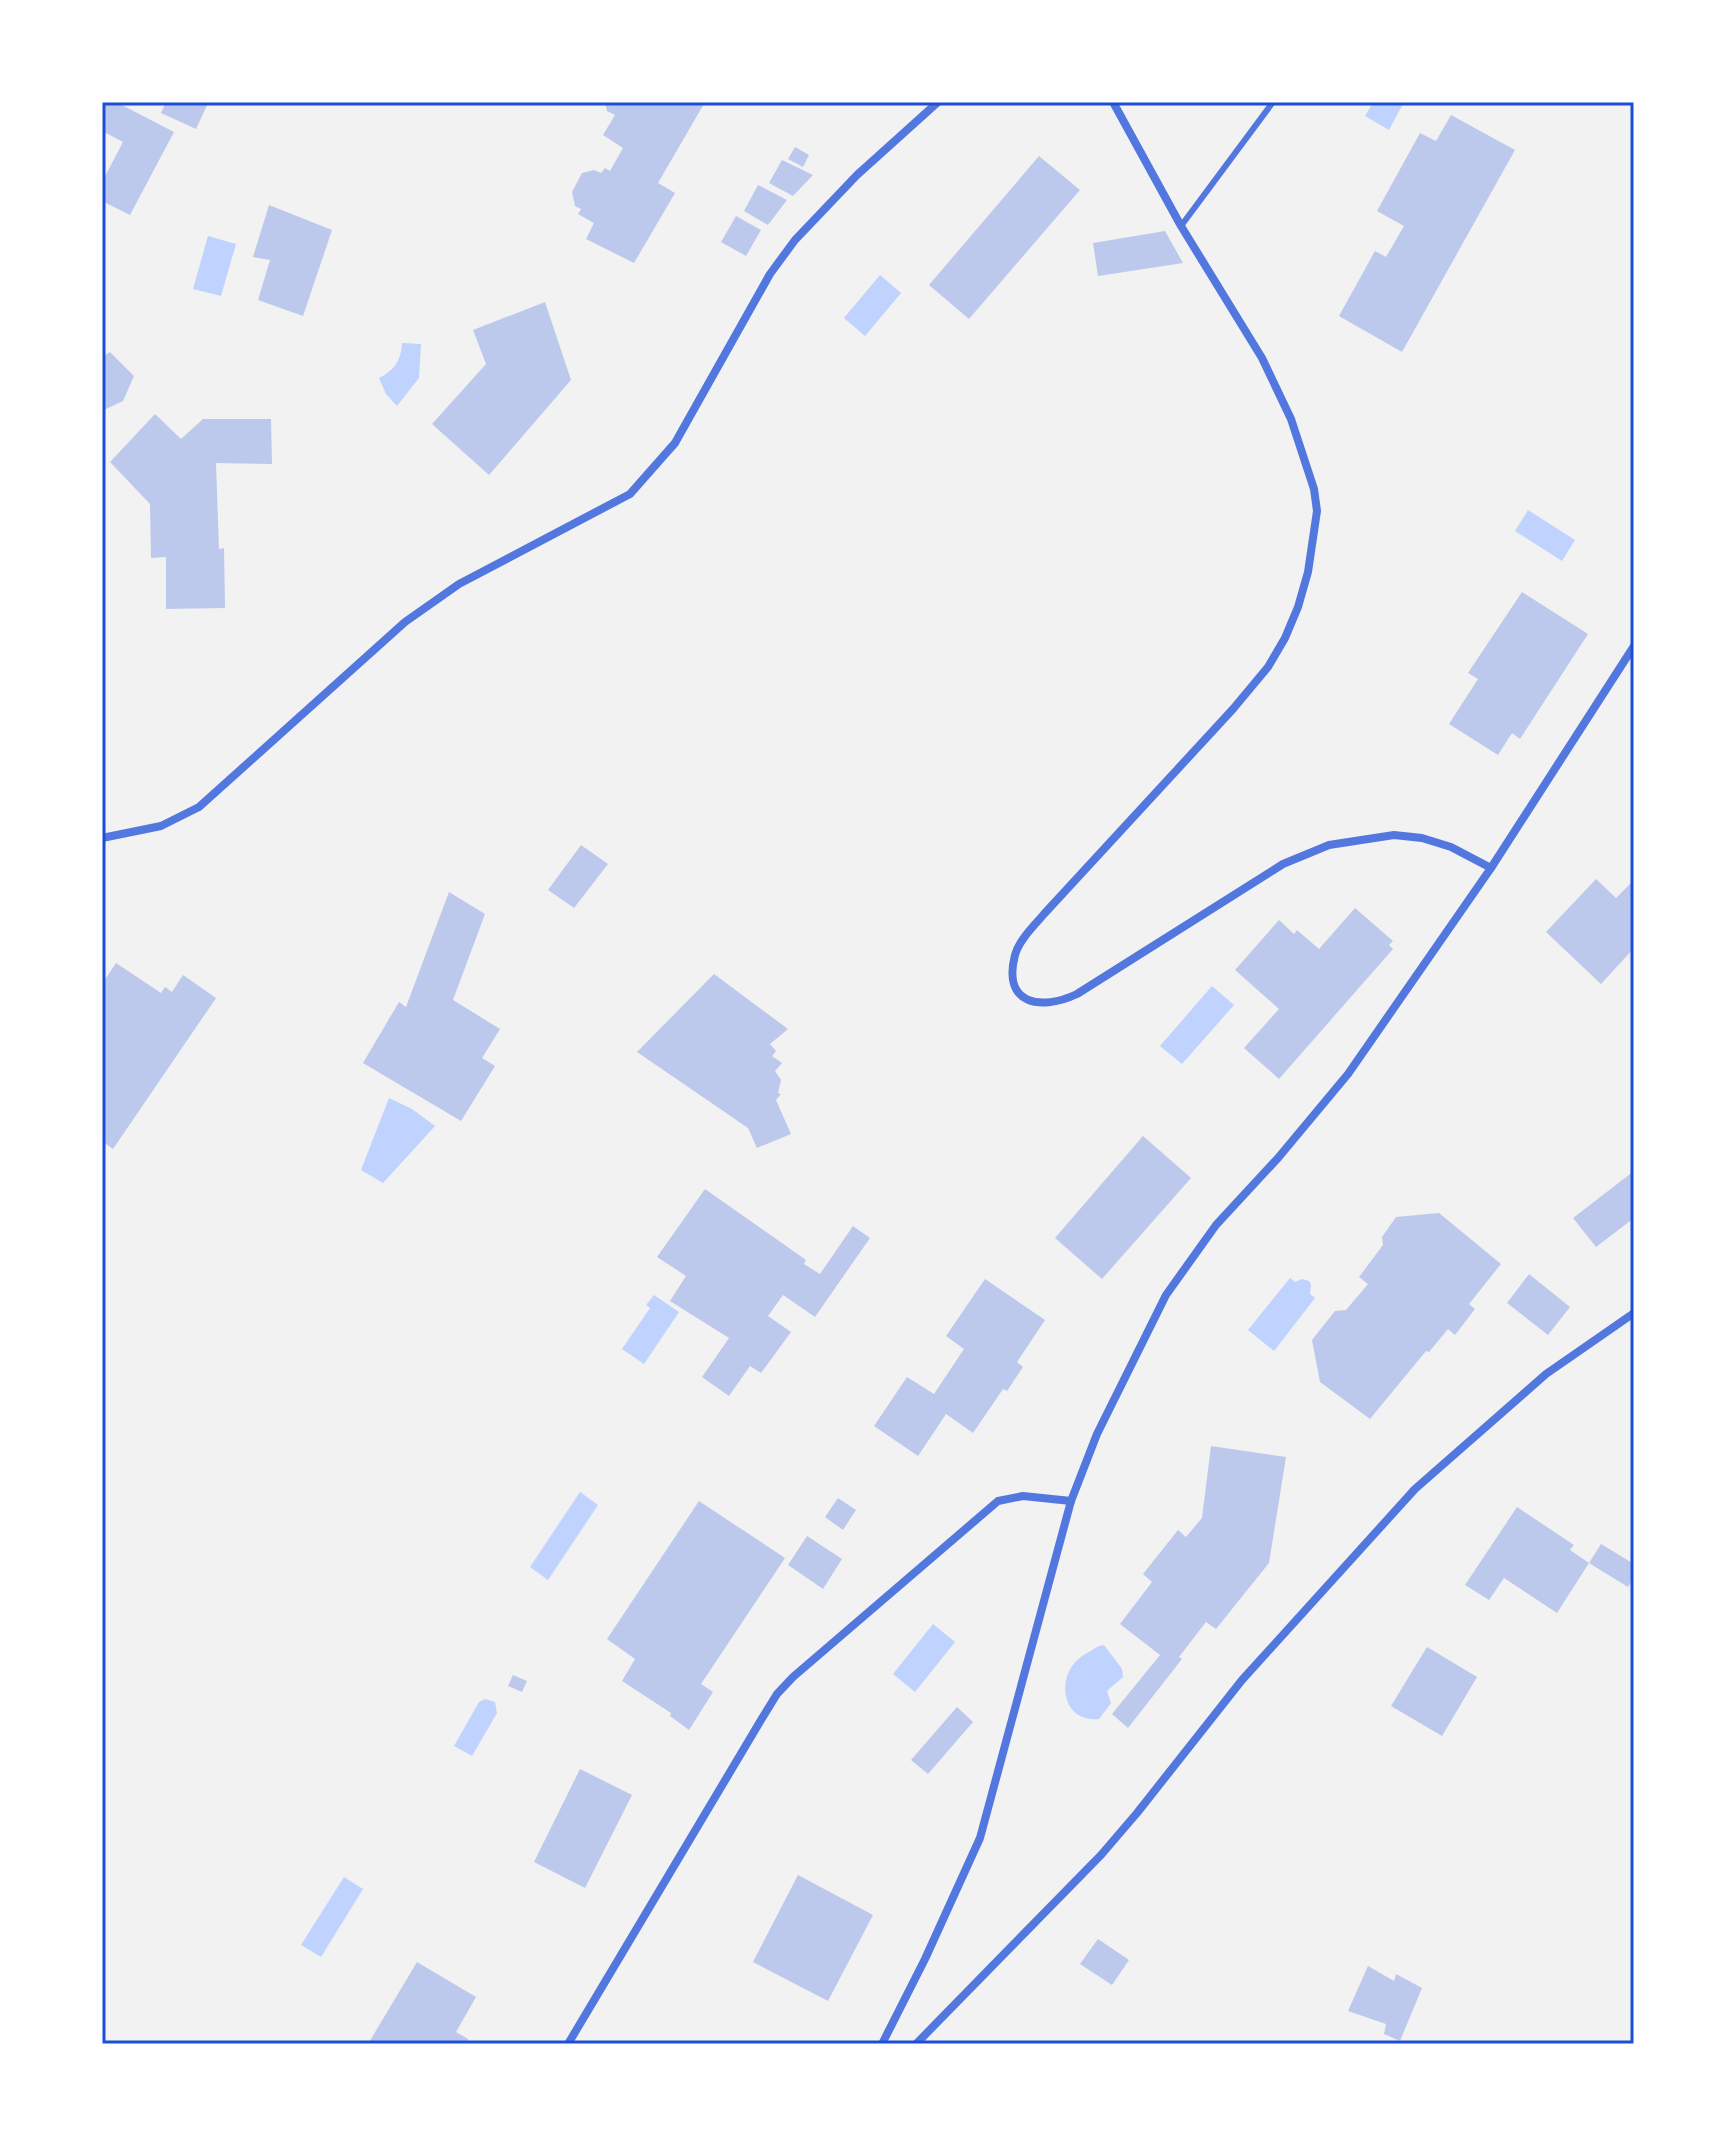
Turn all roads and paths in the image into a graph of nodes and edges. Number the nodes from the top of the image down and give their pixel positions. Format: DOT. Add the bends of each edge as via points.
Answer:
graph roads {
  1 [pos="938,102"];
  2 [pos="1113,102"];
  3 [pos="1273,102"];
  4 [pos="1181,226"];
  5 [pos="1634,646"];
  6 [pos="102,838"];
  7 [pos="1491,868"];
  8 [pos="1634,1313"];
  9 [pos="1071,1501"];
  10 [pos="568,2044"];
  11 [pos="882,2044"];
  12 [pos="916,2044"];
  1 -- 6 [label="street" via="795,240 770,274 675,443 630,494 459,584 405,622 199,807 161,826"];
  2 -- 4 [label="street"];
  3 -- 4 [label="lane"];
  4 -- 7 [label="street" via="1262,358 1291,419 1317,511 1308,572 1285,638 1268,667 1044,914 1019,945 1013,982 1031,1001 1060,1002 1283,864 1329,845 1394,835 1422,838"];
  5 -- 7 [label="street"];
  7 -- 9 [label="street" via="1348,1074 1216,1225 1166,1295 1097,1434"];
  8 -- 12 [label="street" via="1546,1374 1415,1489 1242,1680 1101,1855"];
  9 -- 10 [label="street" via="1036,1496 998,1501 777,1694"];
  9 -- 11 [label="street" via="980,1838"];
}
